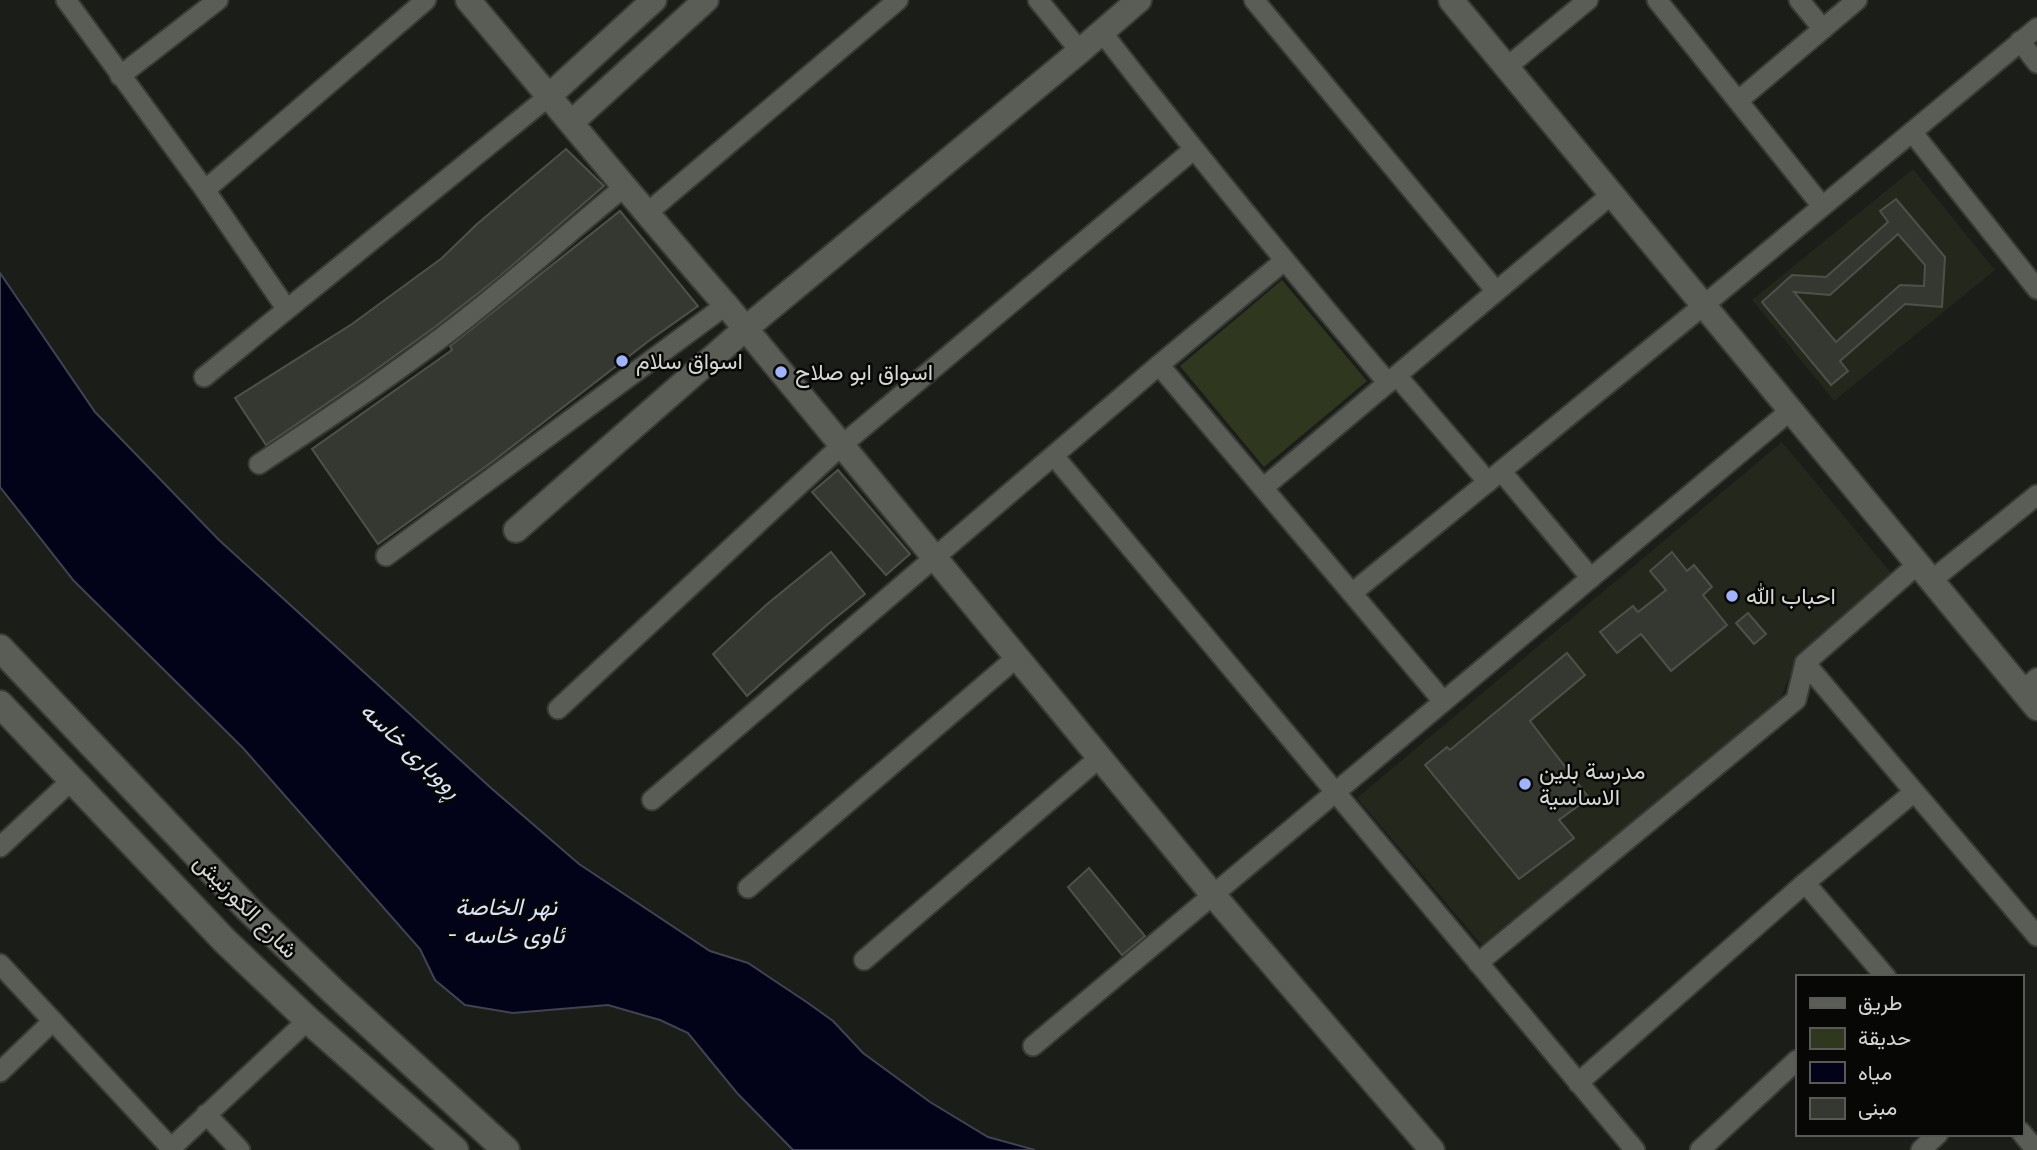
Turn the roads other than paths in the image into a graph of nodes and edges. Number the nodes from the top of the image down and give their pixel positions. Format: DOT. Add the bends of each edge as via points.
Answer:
graph roads {
  1 [pos="66,0"];
  2 [pos="218,0"];
  3 [pos="426,0"];
  4 [pos="468,0"];
  5 [pos="654,0"];
  6 [pos="706,0"];
  7 [pos="898,0"];
  8 [pos="1038,0"];
  9 [pos="1139,0"];
  10 [pos="1254,0"];
  11 [pos="1451,0"];
  12 [pos="1588,0"];
  13 [pos="1657,0"];
  14 [pos="1799,0"];
  15 [pos="1857,0"];
  16 [pos="2037,28"];
  17 [pos="1823,29"];
  18 [pos="1101,31"];
  19 [pos="2021,41"];
  20 [pos="1080,51"];
  21 [pos="2037,63"];
  22 [pos="1507,67"];
  23 [pos="120,76"];
  24 [pos="549,96"];
  25 [pos="1739,100"];
  26 [pos="572,122"];
  27 [pos="1912,132"];
  28 [pos="1193,150"];
  29 [pos="624,187"];
  30 [pos="205,190"];
  31 [pos="1612,194"];
  32 [pos="1822,206"];
  33 [pos="646,214"];
  34 [pos="1284,261"];
  35 [pos="2037,289"];
  36 [pos="1496,291"];
  37 [pos="726,305"];
  38 [pos="1704,305"];
  39 [pos="286,309"];
  40 [pos="745,329"];
  41 [pos="1160,365"];
  42 [pos="204,377"];
  43 [pos="1392,379"];
  44 [pos="1791,410"];
  45 [pos="842,445"];
  46 [pos="1054,456"];
  47 [pos="259,464"];
  48 [pos="1494,477"];
  49 [pos="1264,488"];
  50 [pos="2037,495"];
  51 [pos="516,530"];
  52 [pos="386,556"];
  53 [pos="934,558"];
  54 [pos="1925,572"];
  55 [pos="1591,578"];
  56 [pos="1352,593"];
  57 [pos="0,648"];
  58 [pos="1016,658"];
  59 [pos="1805,663"];
  60 [pos="2032,692"];
  61 [pos="1443,701"];
  62 [pos="0,704"];
  63 [pos="558,709"];
  64 [pos="1099,758"];
  65 [pos="72,780"];
  66 [pos="1335,792"];
  67 [pos="1914,792"];
  68 [pos="652,800"];
  69 [pos="0,847"];
  70 [pos="1805,883"];
  71 [pos="748,888"];
  72 [pos="1214,896"];
  73 [pos="2037,936"];
  74 [pos="864,960"];
  75 [pos="1479,963"];
  76 [pos="0,964"];
  77 [pos="1884,975"];
  78 [pos="308,1020"];
  79 [pos="53,1021"];
  80 [pos="1033,1046"];
  81 [pos="1796,1061"];
  82 [pos="0,1072"];
  83 [pos="1578,1083"];
  84 [pos="206,1114"];
  85 [pos="2023,1134"];
  86 [pos="1936,1136"];
  87 [pos="170,1149"];
  88 [pos="240,1150"];
  89 [pos="455,1150"];
  90 [pos="506,1150"];
  91 [pos="1432,1150"];
  92 [pos="1635,1150"];
  93 [pos="1700,1150"];
  94 [pos="1921,1150"];
  95 [pos="2036,1150"];
  1 -- 23 [label="street"];
  2 -- 23 [label="street"];
  3 -- 30 [label="street"];
  4 -- 24 [label="street"];
  5 -- 24 [label="street"];
  6 -- 26 [label="street"];
  7 -- 33 [label="street"];
  8 -- 20 [label="street"];
  9 -- 18 [label="street"];
  10 -- 36 [label="street"];
  11 -- 22 [label="street"];
  12 -- 22 [label="street"];
  13 -- 25 [label="street"];
  14 -- 17 [label="street"];
  15 -- 17 [label="street"];
  16 -- 19 [label="street"];
  17 -- 25 [label="street"];
  18 -- 20 [label="street"];
  18 -- 28 [label="street"];
  19 -- 21 [label="street"];
  19 -- 27 [label="street"];
  20 -- 40 [label="street"];
  22 -- 31 [label="street"];
  23 -- 30 [label="street"];
  24 -- 26 [label="street"];
  24 -- 39 [label="street"];
  25 -- 32 [label="street"];
  26 -- 29 [label="street"];
  27 -- 32 [label="street"];
  27 -- 35 [label="street"];
  28 -- 34 [label="street"];
  28 -- 45 [label="street"];
  29 -- 33 [label="street"];
  29 -- 47 [label="street" via="440,339"];
  30 -- 39 [label="street"];
  31 -- 36 [label="street"];
  31 -- 38 [label="street"];
  32 -- 38 [label="street"];
  33 -- 37 [label="street"];
  34 -- 41 [label="street"];
  34 -- 43 [label="street"];
  36 -- 43 [label="street"];
  37 -- 40 [label="street"];
  37 -- 52 [label="street"];
  38 -- 44 [label="street"];
  38 -- 48 [label="street"];
  39 -- 42 [label="street"];
  40 -- 45 [label="street"];
  40 -- 51 [label="street"];
  41 -- 46 [label="street"];
  41 -- 49 [label="street"];
  43 -- 48 [label="street"];
  43 -- 49 [label="street"];
  44 -- 54 [label="street"];
  44 -- 55 [label="street"];
  45 -- 53 [label="street"];
  45 -- 63 [label="street"];
  46 -- 53 [label="street"];
  46 -- 66 [label="street"];
  48 -- 55 [label="street"];
  48 -- 56 [label="street"];
  49 -- 56 [label="street"];
  50 -- 54 [label="street"];
  53 -- 58 [label="street"];
  53 -- 68 [label="street"];
  54 -- 59 [label="street"];
  54 -- 60 [label="street"];
  55 -- 61 [label="street"];
  56 -- 61 [label="street"];
  57 -- 90 [label="main road, شارع الكورنيش" via="249,910"];
  58 -- 64 [label="street"];
  58 -- 71 [label="street"];
  59 -- 67 [label="street"];
  59 -- 75 [label="street" via="1796,700"];
  61 -- 66 [label="street"];
  62 -- 65 [label="main road, شارع الكورنيش"];
  64 -- 72 [label="street"];
  64 -- 74 [label="street"];
  65 -- 69 [label="street"];
  65 -- 78 [label="main road, شارع الكورنيش" via="225,941"];
  66 -- 72 [label="street"];
  66 -- 75 [label="street"];
  67 -- 70 [label="street"];
  67 -- 73 [label="street"];
  70 -- 77 [label="street"];
  70 -- 83 [label="street"];
  72 -- 80 [label="street"];
  72 -- 91 [label="street"];
  75 -- 83 [label="street"];
  76 -- 79 [label="street"];
  78 -- 84 [label="street"];
  78 -- 89 [label="main road, شارع الكورنيش"];
  79 -- 82 [label="street"];
  79 -- 87 [label="street"];
  81 -- 93 [label="street"];
  83 -- 92 [label="street"];
  84 -- 87 [label="street"];
  84 -- 88 [label="street"];
  85 -- 95 [label="street"];
  86 -- 94 [label="street"];
}
